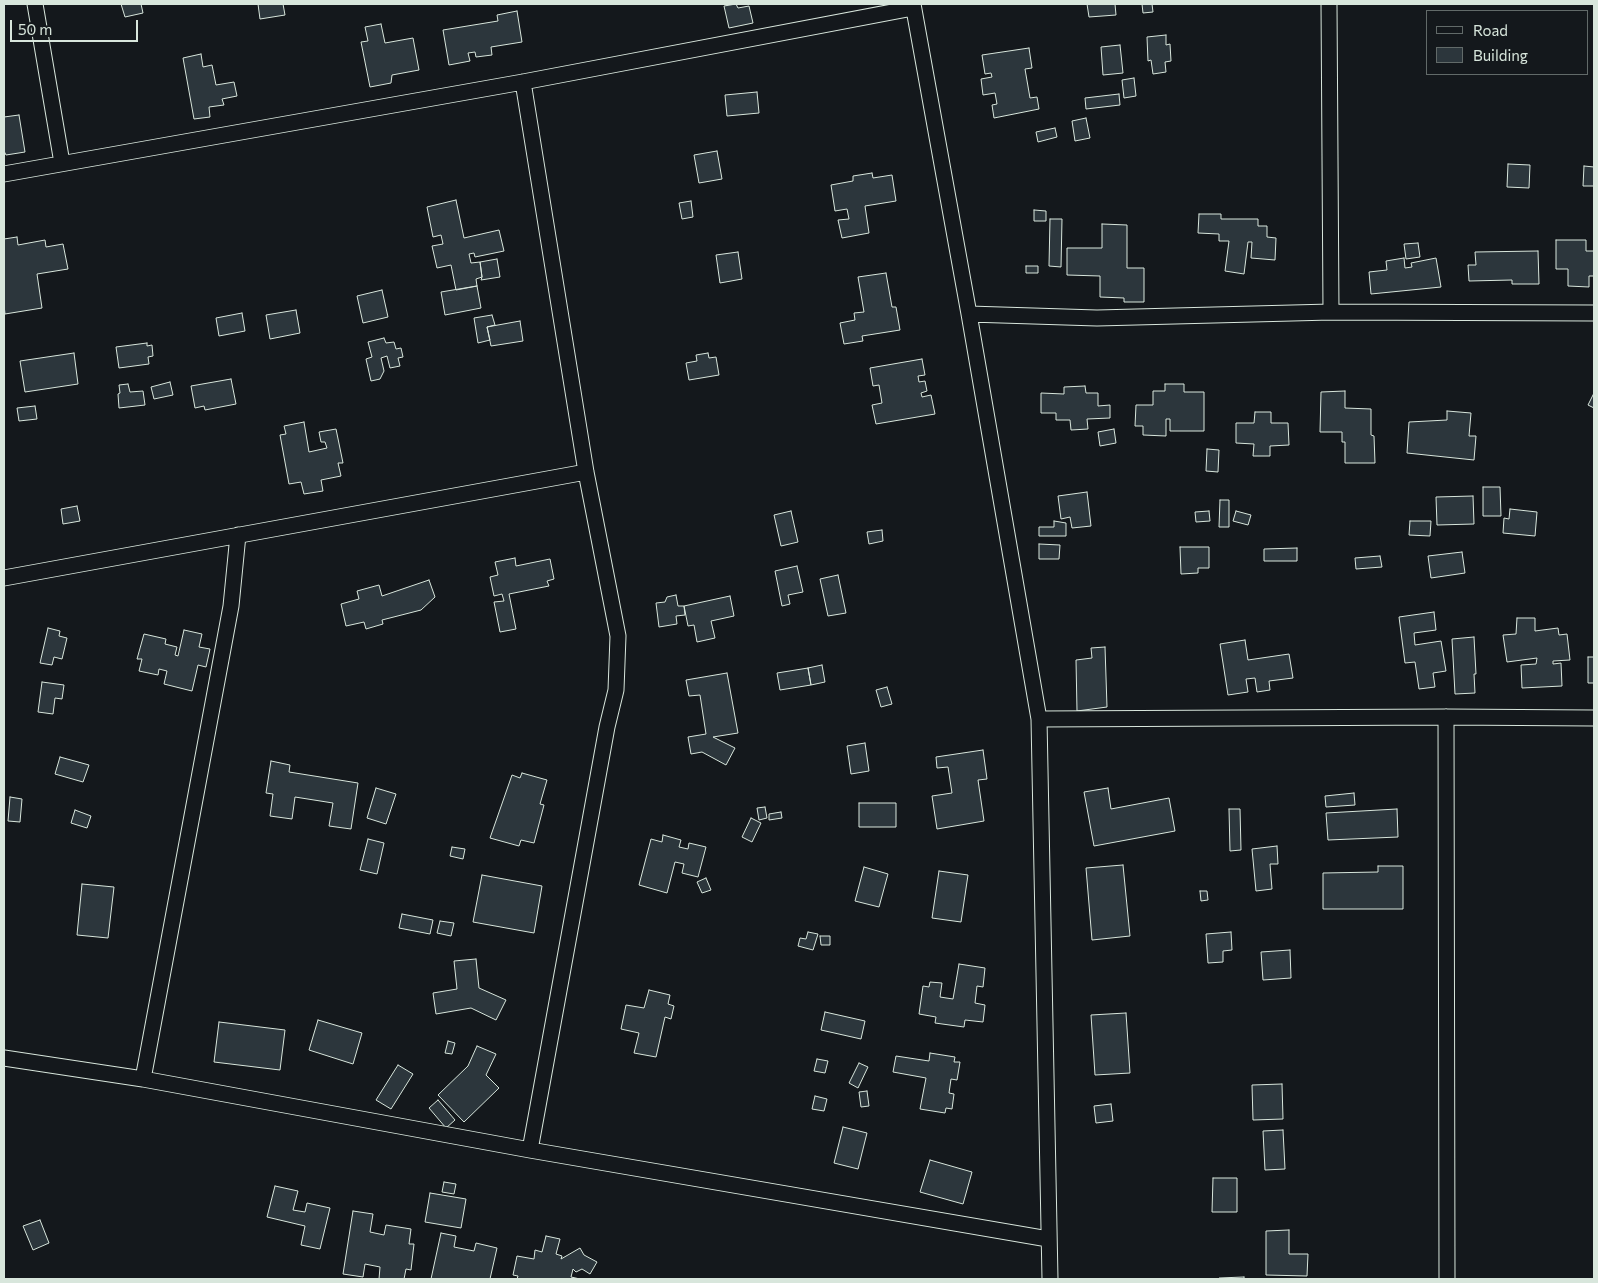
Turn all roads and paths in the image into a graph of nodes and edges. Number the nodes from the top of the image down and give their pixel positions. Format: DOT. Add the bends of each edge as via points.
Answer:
graph roads {
  1 [pos="35,4"];
  2 [pos="1330,4"];
  3 [pos="913,6"];
  4 [pos="523,82"];
  5 [pos="62,163"];
  6 [pos="4,174"];
  7 [pos="1331,312"];
  8 [pos="1594,313"];
  9 [pos="969,314"];
  10 [pos="586,472"];
  11 [pos="238,536"];
  12 [pos="4,578"];
  13 [pos="1446,717"];
  14 [pos="1594,718"];
  15 [pos="1039,719"];
  16 [pos="4,1058"];
  17 [pos="143,1079"];
  18 [pos="530,1150"];
  19 [pos="1048,1239"];
  20 [pos="1050,1279"];
  21 [pos="1447,1279"];
  1 -- 5 [label="street"];
  2 -- 7 [label="street"];
  3 -- 4 [label="street"];
  3 -- 9 [label="street"];
  4 -- 5 [label="street"];
  4 -- 10 [label="street"];
  5 -- 6 [label="street"];
  7 -- 8 [label="street"];
  7 -- 9 [label="street" via="1097,318"];
  9 -- 15 [label="street"];
  10 -- 11 [label="street"];
  10 -- 18 [label="street" via="618,636 616,690"];
  11 -- 12 [label="street"];
  11 -- 17 [label="street" via="231,606"];
  13 -- 14 [label="street"];
  13 -- 15 [label="street"];
  13 -- 21 [label="street"];
  15 -- 19 [label="street"];
  16 -- 17 [label="street"];
  17 -- 18 [label="street"];
  18 -- 19 [label="street"];
  19 -- 20 [label="street"];
}
